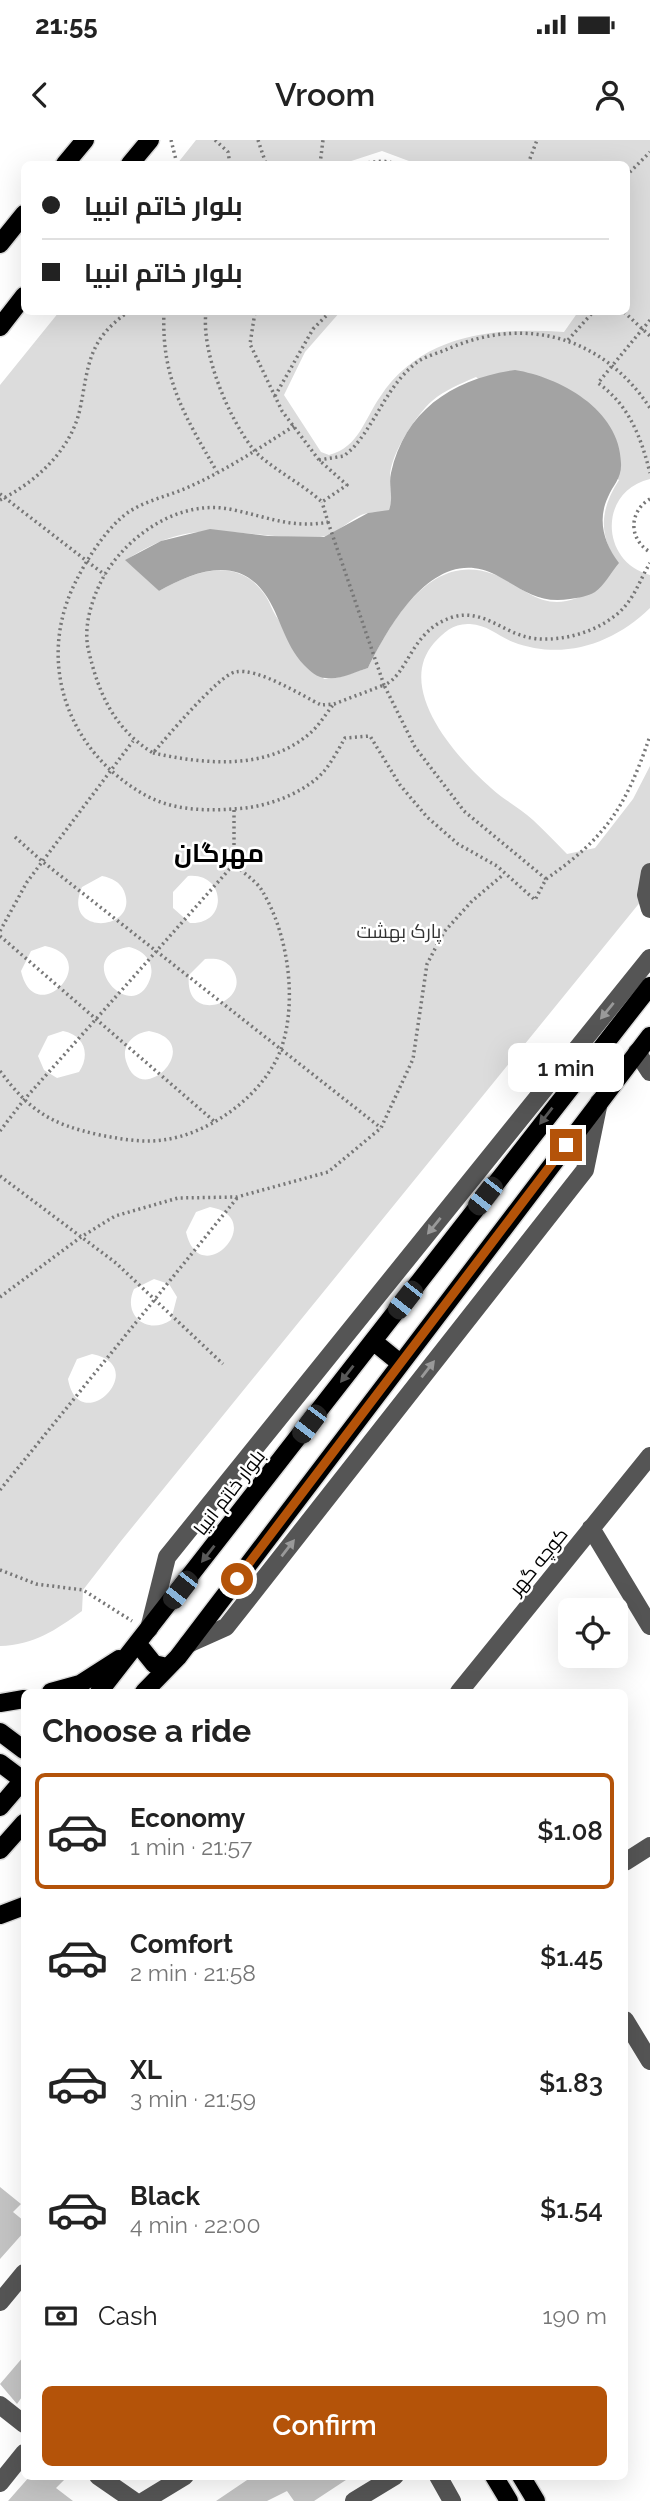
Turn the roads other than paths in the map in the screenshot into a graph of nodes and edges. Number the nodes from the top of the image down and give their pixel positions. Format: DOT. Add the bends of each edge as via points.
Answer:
graph roads {
  1 [pos="85,140"];
  2 [pos="150,140"];
  3 [pos="68,161"];
  4 [pos="132,161"];
  5 [pos="21,218"];
  6 [pos="0,244"];
  7 [pos="21,300"];
  8 [pos="0,327"];
  9 [pos="650,872"];
  10 [pos="650,909"];
  11 [pos="650,958"];
  12 [pos="650,986"];
  13 [pos="650,1037"];
  14 [pos="637,1052"];
  15 [pos="650,1072"];
  16 [pos="599,1102"];
  17 [pos="373,1341"];
  18 [pos="400,1363"];
  19 [pos="650,1455"];
  20 [pos="591,1528"];
  21 [pos="650,1626"];
  22 [pos="140,1642"];
  23 [pos="177,1656"];
  24 [pos="62,1689"];
  25 [pos="101,1689"];
  26 [pos="147,1689"];
  27 [pos="163,1689"];
  28 [pos="460,1689"];
  29 [pos="21,1700"];
  30 [pos="0,1703"];
  31 [pos="0,1732"];
  32 [pos="21,1748"];
  33 [pos="0,1763"];
  34 [pos="21,1778"];
  35 [pos="21,1783"];
  36 [pos="0,1807"];
  37 [pos="21,1826"];
  38 [pos="650,1846"];
  39 [pos="0,1850"];
  40 [pos="628,1860"];
  41 [pos="21,1907"];
  42 [pos="0,1915"];
  43 [pos="628,2025"];
  44 [pos="650,2061"];
  45 [pos="21,2277"];
  46 [pos="0,2302"];
  47 [pos="0,2405"];
  48 [pos="21,2422"];
  49 [pos="21,2457"];
  50 [pos="104,2480"];
  51 [pos="174,2480"];
  52 [pos="388,2480"];
  53 [pos="440,2480"];
  54 [pos="496,2480"];
  55 [pos="523,2480"];
  56 [pos="0,2483"];
  57 [pos="134,2501"];
  58 [pos="144,2501"];
  59 [pos="354,2501"];
  60 [pos="452,2501"];
  61 [pos="509,2501"];
  62 [pos="536,2501"];
  1 -- 3 [label="main road"];
  2 -- 4 [label="main road"];
  5 -- 6 [label="main road"];
  7 -- 8 [label="main road"];
  9 -- 10 [label="street" via="646,895"];
  11 -- 22 [label="street, one-way" via="167,1557"];
  12 -- 17 [label="main road, بلوار خاتم انبیا, one-way"];
  13 -- 14 [label="main road"];
  14 -- 15 [label="street"];
  14 -- 16 [label="main road"];
  16 -- 18 [label="main road"];
  23 -- 16 [label="street, one-way" via="226,1627 585,1170"];
  17 -- 18 [label="main road"];
  17 -- 22 [label="main road, بلوار خاتم انبیا, one-way"];
  18 -- 23 [label="main road"];
  19 -- 20 [label="street, کوچه گهر"];
  20 -- 21 [label="street"];
  20 -- 28 [label="street, کوچه گهر"];
  22 -- 23 [label="main road" via="154,1664"];
  22 -- 24 [label="main road" via="80,1684"];
  22 -- 25 [label="main road, بلوار خاتم انبیا"];
  23 -- 26 [label="main road"];
  23 -- 27 [label="main road"];
  29 -- 30 [label="main road"];
  31 -- 32 [label="main road"];
  33 -- 34 [label="main road"];
  35 -- 36 [label="main road"];
  37 -- 39 [label="main road"];
  38 -- 40 [label="street"];
  41 -- 42 [label="main road"];
  43 -- 44 [label="street"];
  45 -- 46 [label="street"];
  47 -- 48 [label="street"];
  49 -- 56 [label="street"];
  50 -- 57 [label="street"];
  51 -- 58 [label="street"];
  52 -- 59 [label="street"];
  53 -- 60 [label="street"];
  54 -- 61 [label="main road"];
  55 -- 62 [label="main road"];
}
